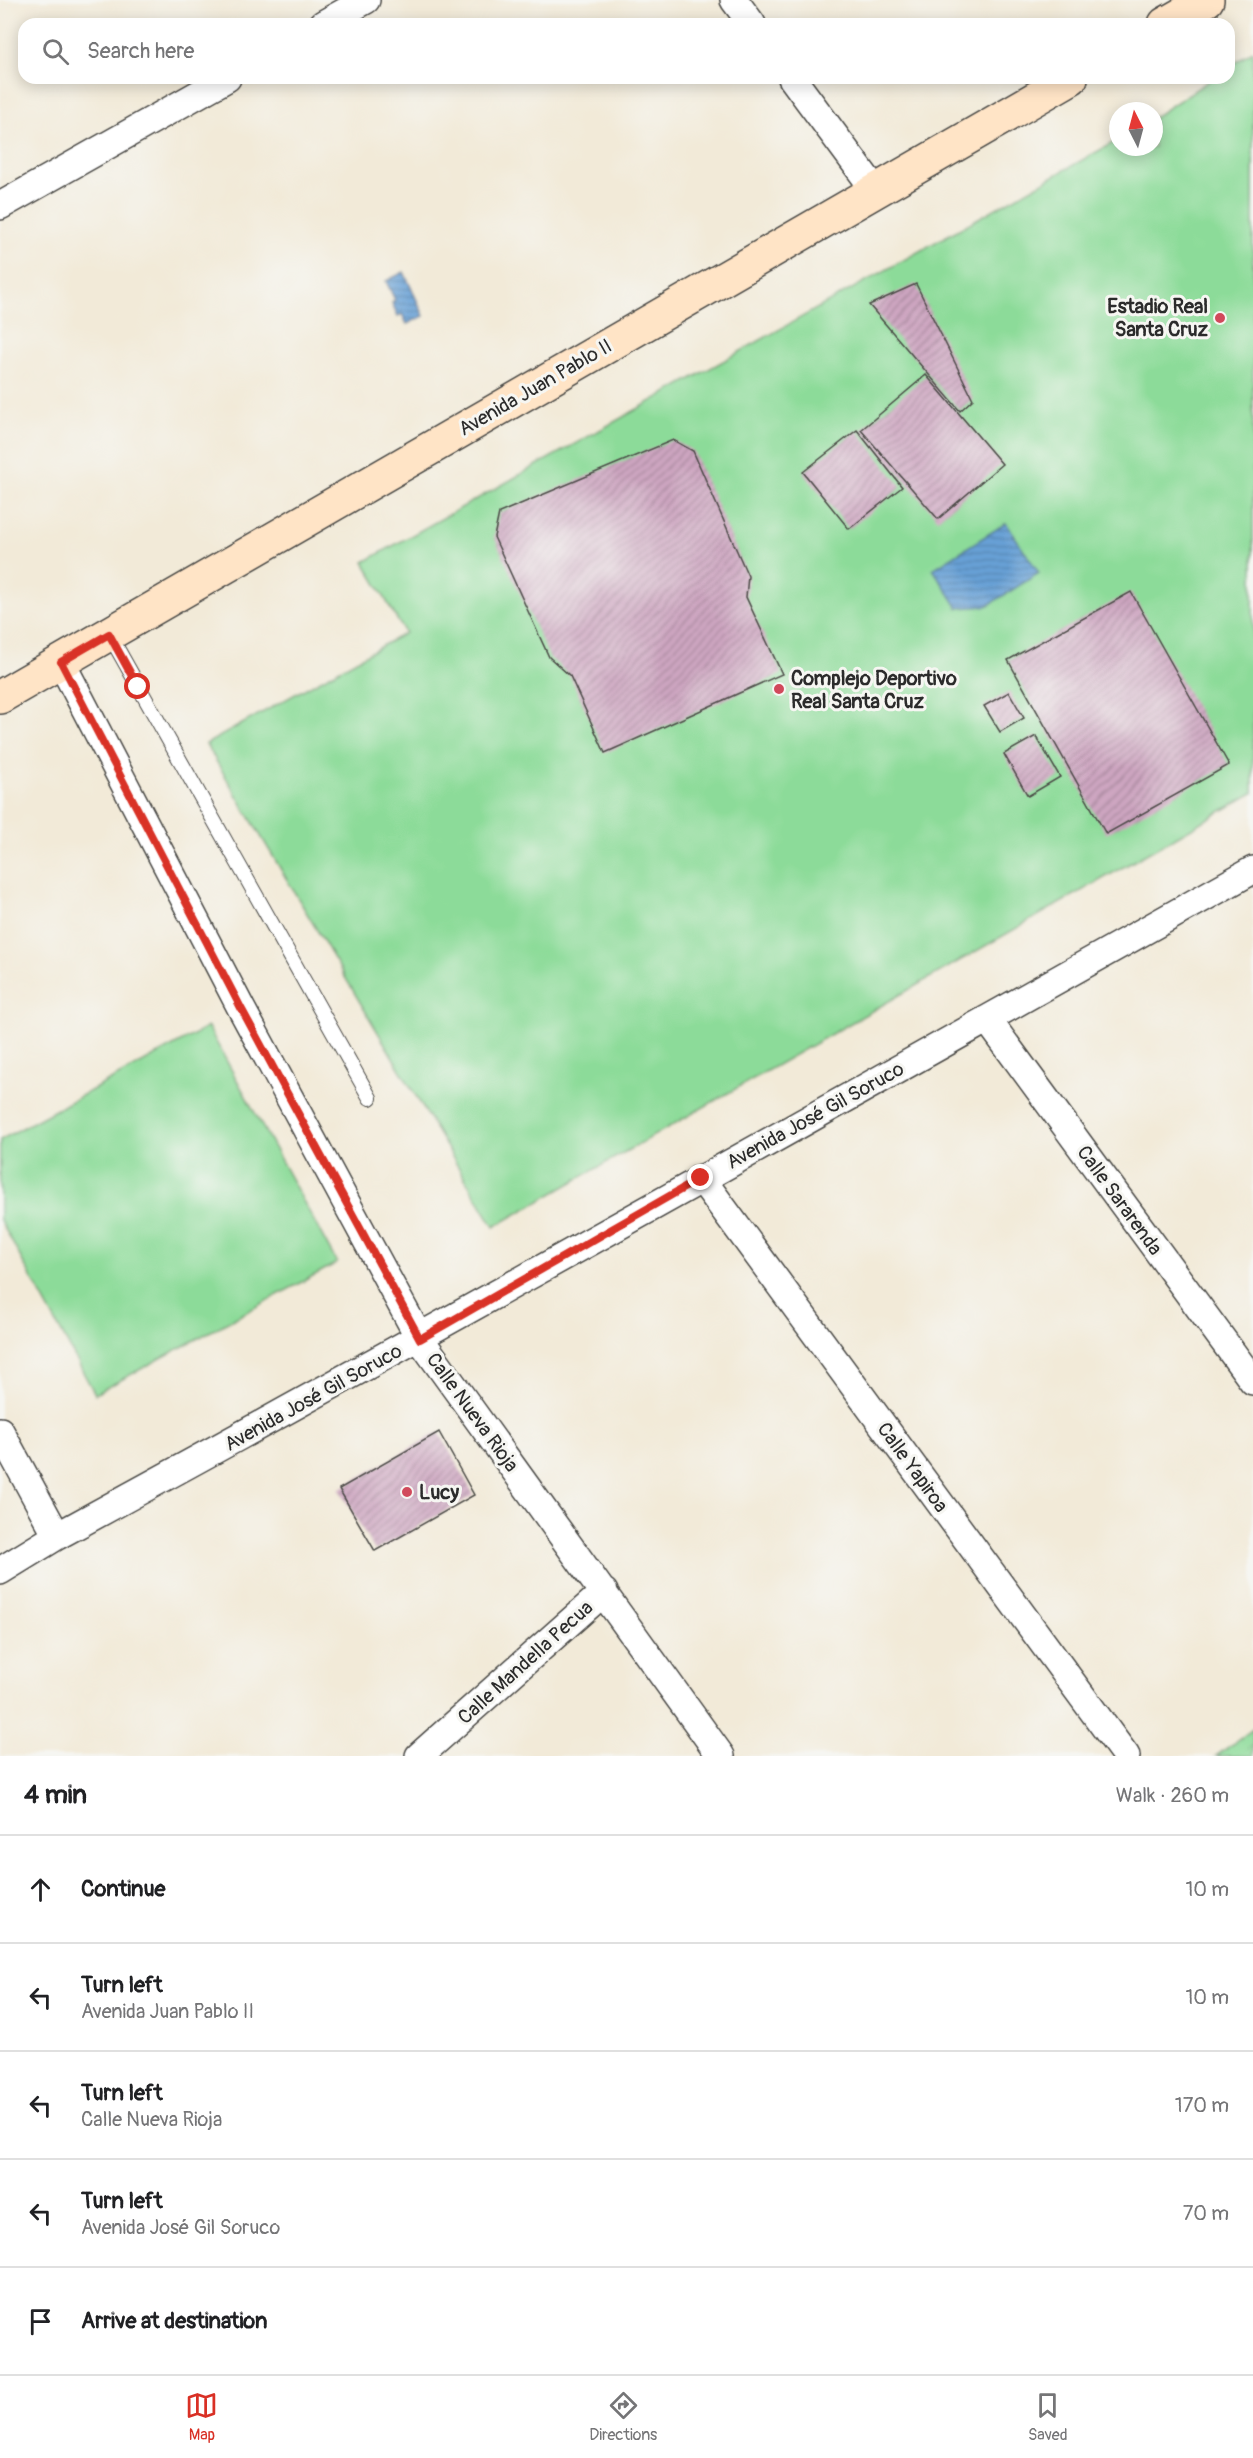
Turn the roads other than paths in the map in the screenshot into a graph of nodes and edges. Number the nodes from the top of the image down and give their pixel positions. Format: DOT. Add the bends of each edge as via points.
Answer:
graph roads {
  1 [pos="366,0"];
  2 [pos="734,0"];
  3 [pos="1207,0"];
  4 [pos="334,18"];
  5 [pos="748,18"];
  6 [pos="1176,18"];
  7 [pos="216,84"];
  8 [pos="796,84"];
  9 [pos="1060,84"];
  10 [pos="875,190"];
  11 [pos="0,206"];
  12 [pos="109,634"];
  13 [pos="61,662"];
  14 [pos="0,697"];
  15 [pos="1253,870"];
  16 [pos="987,1019"];
  17 [pos="370,1098"];
  18 [pos="701,1178"];
  19 [pos="420,1339"];
  20 [pos="1253,1381"];
  21 [pos="0,1431"];
  22 [pos="57,1536"];
  23 [pos="0,1571"];
  24 [pos="604,1592"];
  25 [pos="419,1756"];
  26 [pos="721,1756"];
  27 [pos="1126,1756"];
  1 -- 4 [label="street"];
  2 -- 5 [label="street"];
  3 -- 6 [label="street"];
  7 -- 11 [label="street"];
  8 -- 10 [label="street"];
  9 -- 10 [label="street, Avenida Juan Pablo II"];
  10 -- 12 [label="street, Avenida Juan Pablo II"];
  12 -- 13 [label="street, Avenida Juan Pablo II"];
  12 -- 17 [label="lane"];
  13 -- 14 [label="street, Avenida Juan Pablo II"];
  13 -- 19 [label="street, Calle Nueva Rioja" via="241,1008"];
  15 -- 16 [label="street, Avenida José Gil Soruco"];
  16 -- 18 [label="street, Avenida José Gil Soruco"];
  16 -- 20 [label="street, Calle Sararenda"];
  18 -- 19 [label="street, Avenida José Gil Soruco"];
  18 -- 27 [label="street, Calle Yapiroa"];
  19 -- 22 [label="street, Avenida José Gil Soruco"];
  19 -- 24 [label="street, Calle Nueva Rioja"];
  21 -- 22 [label="street"];
  22 -- 23 [label="street, Avenida José Gil Soruco"];
  24 -- 25 [label="street, Calle Mandella Pecua"];
  24 -- 26 [label="street, Calle Nueva Rioja"];
}
